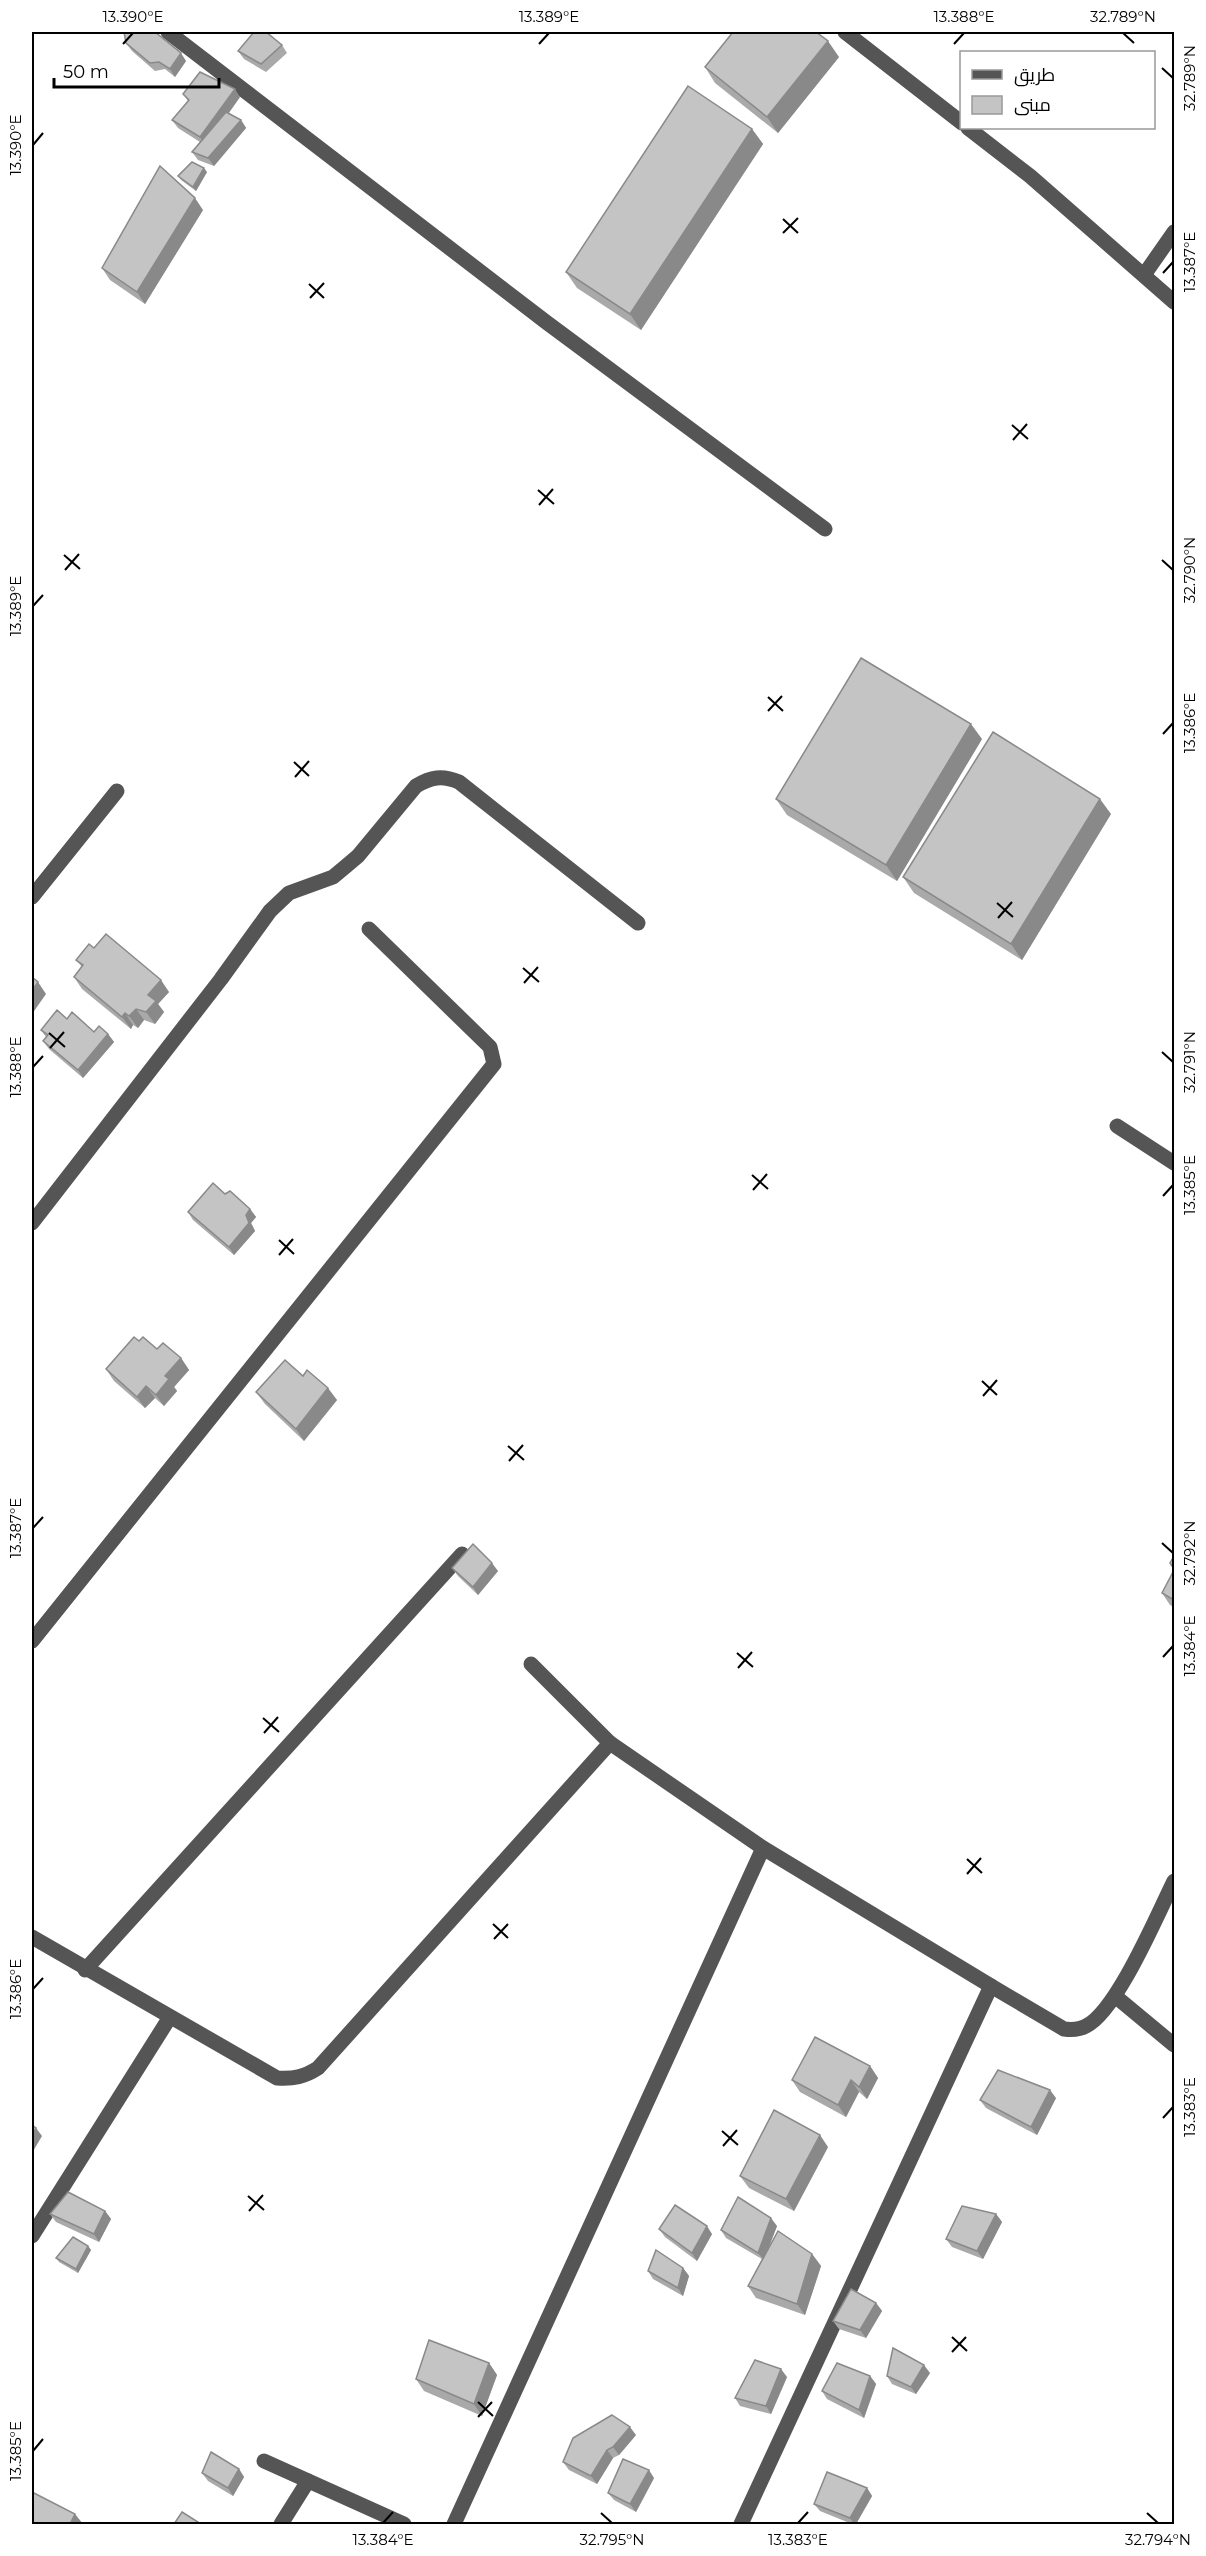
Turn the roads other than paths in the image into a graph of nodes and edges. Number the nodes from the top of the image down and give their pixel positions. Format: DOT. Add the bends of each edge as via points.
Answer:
graph roads {
  1 [pos="168,32"];
  2 [pos="844,32"];
  3 [pos="960,121"];
  4 [pos="969,129"];
  5 [pos="1174,232"];
  6 [pos="1144,275"];
  7 [pos="1174,302"];
  8 [pos="825,529"];
  9 [pos="117,791"];
  10 [pos="32,897"];
  11 [pos="638,923"];
  12 [pos="369,929"];
  13 [pos="1118,1126"];
  14 [pos="1174,1163"];
  15 [pos="32,1223"];
  16 [pos="462,1554"];
  17 [pos="32,1641"];
  18 [pos="531,1664"];
  19 [pos="610,1743"];
  20 [pos="763,1848"];
  21 [pos="1174,1881"];
  22 [pos="32,1937"];
  23 [pos="85,1970"];
  24 [pos="991,1986"];
  25 [pos="1115,1996"];
  26 [pos="170,2017"];
  27 [pos="1174,2045"];
  28 [pos="32,2236"];
  29 [pos="264,2461"];
  30 [pos="308,2481"];
  31 [pos="281,2524"];
  32 [pos="404,2524"];
  33 [pos="454,2524"];
  34 [pos="741,2524"];
  1 -- 8 [label="street" via="546,322"];
  2 -- 3 [label="street"];
  4 -- 6 [label="street"];
  5 -- 6 [label="street"];
  6 -- 7 [label="street"];
  9 -- 10 [label="street"];
  11 -- 15 [label="street" via="459,782 428,779 416,786 345,867 333,877 289,893 270,911"];
  12 -- 17 [label="street" via="490,1047 494,1064"];
  13 -- 14 [label="street"];
  16 -- 23 [label="street"];
  18 -- 19 [label="street"];
  19 -- 20 [label="street"];
  19 -- 26 [label="street" via="318,2068 294,2079 277,2078"];
  20 -- 24 [label="street"];
  20 -- 33 [label="street"];
  21 -- 25 [label="street"];
  22 -- 23 [label="street"];
  23 -- 26 [label="street"];
  24 -- 25 [label="street" via="1064,2029 1074,2030 1088,2026"];
  24 -- 34 [label="street"];
  25 -- 27 [label="street"];
  26 -- 28 [label="street"];
  29 -- 30 [label="street"];
  30 -- 31 [label="street"];
  30 -- 32 [label="street"];
}
